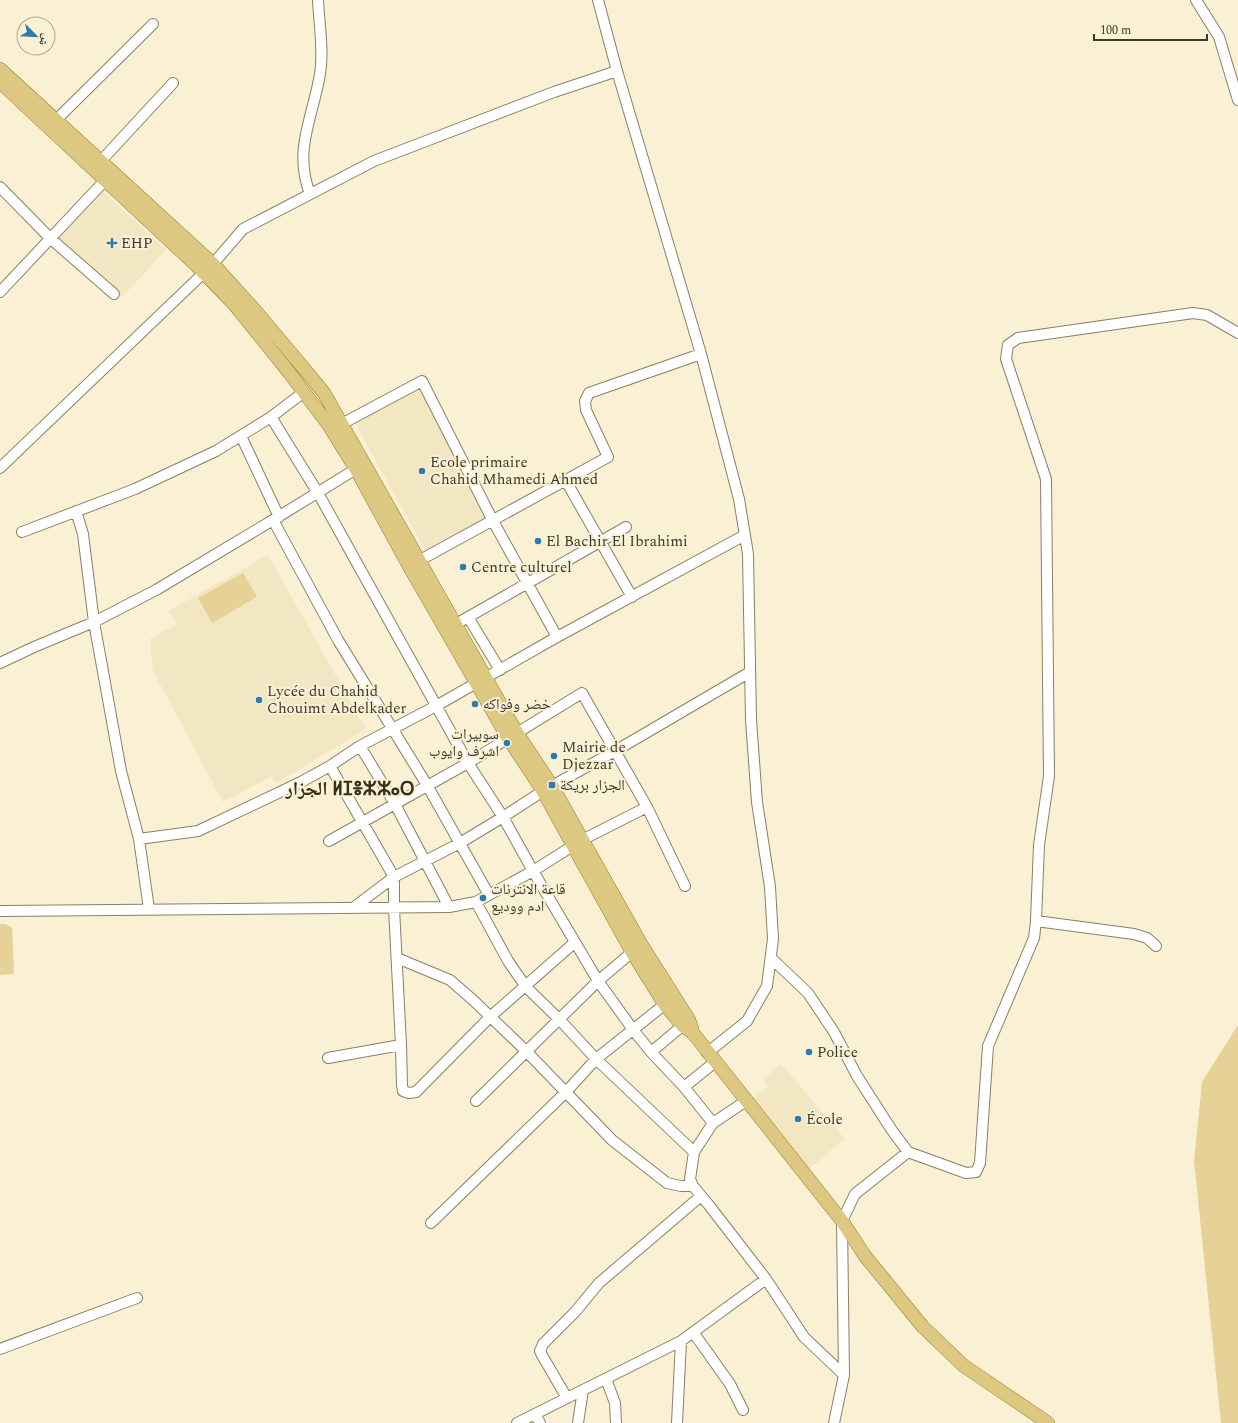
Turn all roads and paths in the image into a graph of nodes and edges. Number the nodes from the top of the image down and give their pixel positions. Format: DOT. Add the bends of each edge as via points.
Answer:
graph roads {
  1 [pos="318,0"];
  2 [pos="598,0"];
  3 [pos="1196,0"];
  4 [pos="153,24"];
  5 [pos="0,69"];
  6 [pos="617,71"];
  7 [pos="0,82"];
  8 [pos="173,83"];
  9 [pos="1238,100"];
  10 [pos="52,124"];
  11 [pos="100,162"];
  12 [pos="108,176"];
  13 [pos="0,187"];
  14 [pos="310,194"];
  15 [pos="50,238"];
  16 [pos="208,268"];
  17 [pos="0,292"];
  18 [pos="114,294"];
  19 [pos="1238,333"];
  20 [pos="701,354"];
  21 [pos="304,392"];
  22 [pos="271,417"];
  23 [pos="336,428"];
  24 [pos="241,436"];
  25 [pos="0,468"];
  26 [pos="356,469"];
  27 [pos="566,481"];
  28 [pos="318,493"];
  29 [pos="76,511"];
  30 [pos="276,519"];
  31 [pos="493,520"];
  32 [pos="626,527"];
  33 [pos="22,532"];
  34 [pos="745,535"];
  35 [pos="601,542"];
  36 [pos="415,563"];
  37 [pos="527,584"];
  38 [pos="632,597"];
  39 [pos="468,617"];
  40 [pos="94,622"];
  41 [pos="456,624"];
  42 [pos="557,637"];
  43 [pos="0,663"];
  44 [pos="500,670"];
  45 [pos="750,672"];
  46 [pos="481,681"];
  47 [pos="436,706"];
  48 [pos="394,729"];
  49 [pos="513,735"];
  50 [pos="360,746"];
  51 [pos="615,752"];
  52 [pos="468,763"];
  53 [pos="330,766"];
  54 [pos="427,785"];
  55 [pos="547,789"];
  56 [pos="395,804"];
  57 [pos="647,807"];
  58 [pos="503,817"];
  59 [pos="363,821"];
  60 [pos="139,839"];
  61 [pos="329,841"];
  62 [pos="460,843"];
  63 [pos="578,843"];
  64 [pos="424,861"];
  65 [pos="533,871"];
  66 [pos="394,877"];
  67 [pos="685,886"];
  68 [pos="489,895"];
  69 [pos="476,902"];
  70 [pos="449,907"];
  71 [pos="353,908"];
  72 [pos="394,908"];
  73 [pos="149,909"];
  74 [pos="0,910"];
  75 [pos="1036,921"];
  76 [pos="574,943"];
  77 [pos="1156,946"];
  78 [pos="637,948"];
  79 [pos="397,958"];
  80 [pos="771,958"];
  81 [pos="598,981"];
  82 [pos="526,987"];
  83 [pos="669,1001"];
  84 [pos="490,1017"];
  85 [pos="559,1019"];
  86 [pos="688,1026"];
  87 [pos="634,1031"];
  88 [pos="401,1045"];
  89 [pos="526,1051"];
  90 [pos="651,1052"];
  91 [pos="711,1057"];
  92 [pos="328,1058"];
  93 [pos="596,1059"];
  94 [pos="684,1087"];
  95 [pos="565,1093"];
  96 [pos="476,1101"];
  97 [pos="746,1101"];
  98 [pos="712,1123"];
  99 [pos="694,1152"];
  100 [pos="908,1152"];
  101 [pos="693,1186"];
  102 [pos="701,1196"];
  103 [pos="842,1221"];
  104 [pos="431,1223"];
  105 [pos="766,1279"];
  106 [pos="137,1298"];
  107 [pos="694,1332"];
  108 [pos="681,1341"];
  109 [pos="0,1350"];
  110 [pos="844,1375"];
  111 [pos="606,1379"];
  112 [pos="583,1390"];
  113 [pos="567,1398"];
  114 [pos="743,1410"];
  115 [pos="537,1419"];
  116 [pos="517,1423"];
  117 [pos="578,1423"];
  118 [pos="616,1423"];
  119 [pos="676,1423"];
  120 [pos="834,1423"];
  121 [pos="1048,1423"];
  1 -- 14 [label="street" via="321,73 303,150 304,180"];
  2 -- 6 [label="street"];
  3 -- 9 [label="street" via="1219,37"];
  4 -- 10 [label="street"];
  5 -- 10 [label="main road"];
  6 -- 14 [label="street" via="554,92 374,161"];
  6 -- 20 [label="street"];
  7 -- 10 [label="main road"];
  8 -- 11 [label="street"];
  10 -- 11 [label="main road"];
  10 -- 12 [label="main road"];
  11 -- 12 [label="main road"];
  12 -- 15 [label="street"];
  12 -- 16 [label="main road" via="197,266"];
  13 -- 15 [label="street"];
  14 -- 16 [label="street" via="243,229"];
  15 -- 17 [label="street"];
  15 -- 18 [label="street"];
  16 -- 21 [label="main road"];
  16 -- 23 [label="main road" via="253,308 306,371 324,394"];
  16 -- 25 [label="street"];
  19 -- 75 [label="street" via="1207,315 1193,313 1018,338 1008,345 1006,358 1046,479 1049,776 1039,845"];
  20 -- 27 [label="street" via="589,393 585,402 586,410 608,457"];
  20 -- 34 [label="street" via="739,499"];
  21 -- 22 [label="street"];
  21 -- 23 [label="main road"];
  22 -- 24 [label="street"];
  22 -- 28 [label="street"];
  23 -- 26 [label="main road"];
  23 -- 31 [label="street" via="422,381"];
  23 -- 36 [label="main road"];
  24 -- 29 [label="street" via="155,480"];
  24 -- 30 [label="street"];
  26 -- 28 [label="street"];
  26 -- 36 [label="main road"];
  27 -- 31 [label="street"];
  27 -- 35 [label="street"];
  28 -- 30 [label="street"];
  28 -- 47 [label="street"];
  29 -- 33 [label="street"];
  29 -- 40 [label="street" via="83,534"];
  30 -- 40 [label="street" via="156,590"];
  30 -- 48 [label="street" via="338,640"];
  31 -- 36 [label="street"];
  31 -- 37 [label="street"];
  32 -- 35 [label="street"];
  34 -- 38 [label="street"];
  34 -- 45 [label="street" via="748,554"];
  35 -- 37 [label="street"];
  35 -- 38 [label="street"];
  36 -- 41 [label="main road"];
  36 -- 46 [label="main road"];
  37 -- 39 [label="street"];
  37 -- 42 [label="street"];
  38 -- 42 [label="street"];
  39 -- 41 [label="street"];
  39 -- 44 [label="street"];
  40 -- 43 [label="street"];
  40 -- 60 [label="street" via="121,771"];
  41 -- 46 [label="main road"];
  42 -- 44 [label="street"];
  44 -- 46 [label="street"];
  45 -- 51 [label="street"];
  45 -- 80 [label="street" via="758,802 770,887 773,939"];
  46 -- 47 [label="street"];
  46 -- 49 [label="main road"];
  47 -- 48 [label="street"];
  47 -- 52 [label="street"];
  48 -- 50 [label="street"];
  48 -- 54 [label="street"];
  49 -- 51 [label="street" via="582,693"];
  49 -- 52 [label="street"];
  49 -- 55 [label="main road"];
  50 -- 53 [label="street"];
  50 -- 56 [label="street"];
  51 -- 55 [label="street"];
  51 -- 57 [label="street"];
  52 -- 54 [label="street"];
  52 -- 58 [label="street"];
  53 -- 59 [label="street"];
  53 -- 60 [label="street" via="198,831"];
  54 -- 56 [label="street"];
  54 -- 62 [label="street"];
  55 -- 58 [label="street"];
  55 -- 63 [label="main road"];
  56 -- 59 [label="street"];
  56 -- 64 [label="street"];
  57 -- 63 [label="street"];
  57 -- 67 [label="street"];
  58 -- 62 [label="street"];
  58 -- 65 [label="street"];
  59 -- 61 [label="street"];
  59 -- 66 [label="street"];
  60 -- 73 [label="street"];
  62 -- 64 [label="street"];
  62 -- 68 [label="street"];
  63 -- 65 [label="street"];
  63 -- 78 [label="main road"];
  64 -- 66 [label="street"];
  64 -- 70 [label="street"];
  65 -- 68 [label="street"];
  65 -- 76 [label="street"];
  66 -- 71 [label="street"];
  66 -- 72 [label="street"];
  68 -- 69 [label="street"];
  69 -- 70 [label="street"];
  69 -- 82 [label="street"];
  70 -- 72 [label="street"];
  71 -- 72 [label="street"];
  71 -- 73 [label="street"];
  72 -- 79 [label="street"];
  73 -- 74 [label="street"];
  75 -- 77 [label="street" via="1134,934 1147,938"];
  75 -- 100 [label="street" via="1034,938 988,1046 980,1163 976,1172 966,1173"];
  76 -- 81 [label="street"];
  76 -- 82 [label="street"];
  78 -- 81 [label="street"];
  78 -- 83 [label="main road"];
  79 -- 84 [label="street" via="450,980"];
  79 -- 88 [label="street"];
  80 -- 91 [label="street" via="767,986 747,1021"];
  80 -- 100 [label="street" via="808,993 834,1032 857,1076"];
  81 -- 85 [label="street"];
  81 -- 87 [label="street"];
  82 -- 84 [label="street"];
  82 -- 85 [label="street"];
  83 -- 86 [label="main road"];
  83 -- 87 [label="street"];
  84 -- 88 [label="street" via="416,1092 403,1091"];
  84 -- 89 [label="street"];
  85 -- 89 [label="street"];
  85 -- 93 [label="street"];
  86 -- 90 [label="street"];
  86 -- 91 [label="main road"];
  87 -- 90 [label="street"];
  87 -- 93 [label="street"];
  88 -- 92 [label="street"];
  89 -- 95 [label="street"];
  89 -- 96 [label="street"];
  90 -- 94 [label="street"];
  91 -- 94 [label="street"];
  91 -- 97 [label="main road"];
  93 -- 95 [label="street"];
  93 -- 99 [label="street"];
  94 -- 98 [label="street"];
  95 -- 101 [label="street" via="612,1140 667,1183"];
  95 -- 104 [label="street"];
  97 -- 98 [label="street"];
  97 -- 103 [label="main road"];
  98 -- 99 [label="street"];
  99 -- 101 [label="street" via="690,1179"];
  100 -- 103 [label="street" via="855,1194"];
  101 -- 102 [label="street"];
  102 -- 105 [label="street"];
  102 -- 113 [label="street" via="599,1283 543,1344 540,1351 543,1358"];
  103 -- 110 [label="street"];
  103 -- 121 [label="main road" via="865,1256 923,1327 964,1366"];
  105 -- 107 [label="street"];
  105 -- 110 [label="street" via="804,1337"];
  106 -- 109 [label="street"];
  107 -- 108 [label="street"];
  107 -- 114 [label="street" via="730,1384"];
  108 -- 111 [label="street"];
  108 -- 119 [label="street"];
  110 -- 120 [label="street"];
  111 -- 112 [label="street"];
  111 -- 118 [label="street" via="615,1403"];
  112 -- 113 [label="street"];
  112 -- 117 [label="street"];
  113 -- 115 [label="street"];
  115 -- 116 [label="street"];
}
